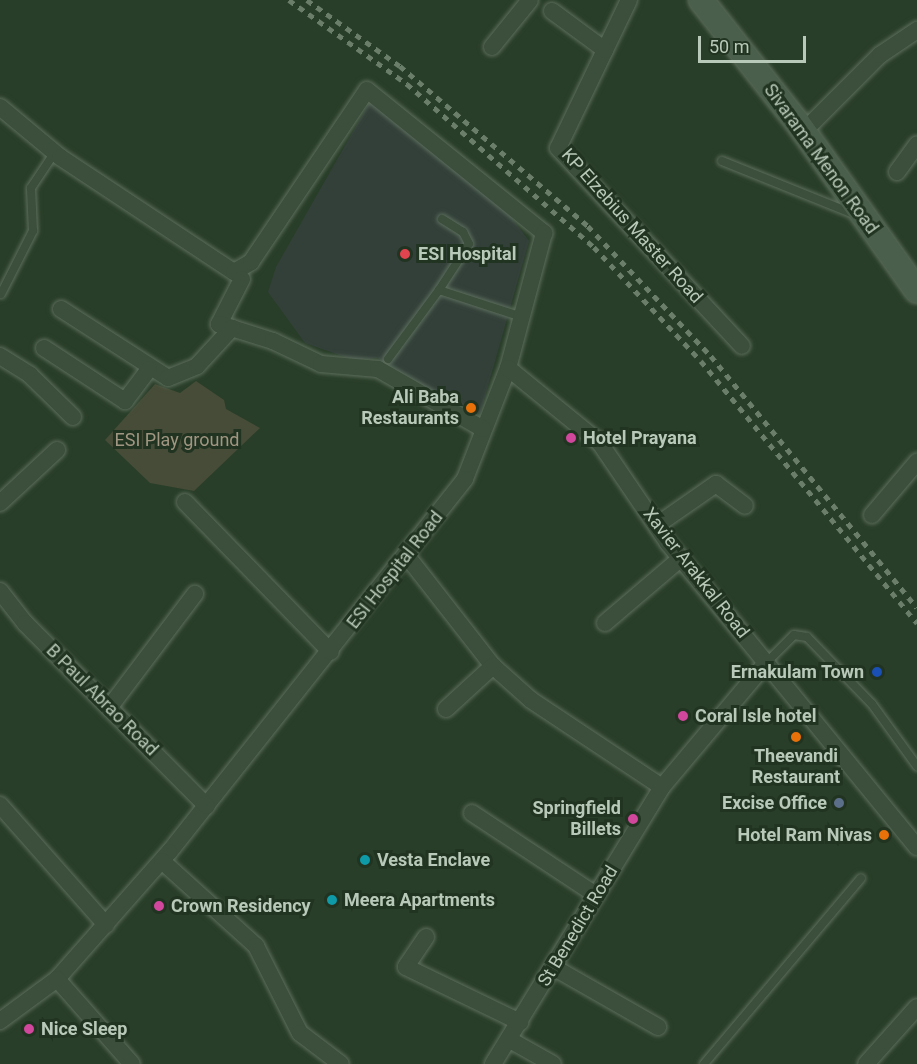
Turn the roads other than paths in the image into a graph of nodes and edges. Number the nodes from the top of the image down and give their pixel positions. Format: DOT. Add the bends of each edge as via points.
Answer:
graph roads {
  1 [pos="530,0"];
  2 [pos="629,0"];
  3 [pos="701,0"];
  4 [pos="552,11"];
  5 [pos="917,30"];
  6 [pos="492,47"];
  7 [pos="605,50"];
  8 [pos="0,107"];
  9 [pos="803,132"];
  10 [pos="917,144"];
  11 [pos="55,152"];
  12 [pos="722,161"];
  13 [pos="897,172"];
  14 [pos="861,217"];
  15 [pos="442,219"];
  16 [pos="242,279"];
  17 [pos="439,290"];
  18 [pos="917,291"];
  19 [pos="2,294"];
  20 [pos="61,309"];
  21 [pos="522,317"];
  22 [pos="232,328"];
  23 [pos="742,346"];
  24 [pos="44,348"];
  25 [pos="0,356"];
  26 [pos="388,359"];
  27 [pos="508,368"];
  28 [pos="149,369"];
  29 [pos="73,417"];
  30 [pos="483,429"];
  31 [pos="57,450"];
  32 [pos="917,462"];
  33 [pos="185,502"];
  34 [pos="0,503"];
  35 [pos="745,506"];
  36 [pos="872,515"];
  37 [pos="657,525"];
  38 [pos="407,556"];
  39 [pos="681,558"];
  40 [pos="0,591"];
  41 [pos="195,594"];
  42 [pos="605,623"];
  43 [pos="331,652"];
  44 [pos="767,662"];
  45 [pos="493,666"];
  46 [pos="109,708"];
  47 [pos="446,709"];
  48 [pos="917,766"];
  49 [pos="662,787"];
  50 [pos="0,805"];
  51 [pos="207,806"];
  52 [pos="472,813"];
  53 [pos="915,840"];
  54 [pos="162,861"];
  55 [pos="861,878"];
  56 [pos="596,895"];
  57 [pos="106,925"];
  58 [pos="426,937"];
  59 [pos="553,967"];
  60 [pos="57,979"];
  61 [pos="917,1007"];
  62 [pos="0,1021"];
  63 [pos="520,1022"];
  64 [pos="658,1027"];
  65 [pos="510,1040"];
  66 [pos="132,1064"];
  67 [pos="341,1064"];
  68 [pos="493,1064"];
  69 [pos="553,1064"];
  70 [pos="704,1064"];
  71 [pos="866,1064"];
  1 -- 6 [label="street"];
  2 -- 7 [label="street, KP Elzebius Master Road"];
  3 -- 9 [label="street, Sivarama Menon Road"];
  4 -- 7 [label="street"];
  5 -- 9 [label="street" via="880,56"];
  7 -- 23 [label="street, KP Elzebius Master Road" via="558,148"];
  8 -- 11 [label="street"];
  9 -- 14 [label="street, Sivarama Menon Road"];
  10 -- 13 [label="street"];
  11 -- 19 [label="lane" via="31,188 33,231"];
  11 -- 21 [label="street, ESI Hospital Road" via="240,272 367,90 544,233"];
  12 -- 14 [label="lane"];
  14 -- 18 [label="street, Sivarama Menon Road"];
  15 -- 17 [label="lane" via="463,232 469,244"];
  16 -- 22 [label="street" via="219,324"];
  17 -- 21 [label="lane"];
  17 -- 26 [label="lane"];
  20 -- 28 [label="street"];
  21 -- 27 [label="street, ESI Hospital Road"];
  22 -- 28 [label="street" via="183,376 168,378"];
  22 -- 30 [label="street" via="321,364 378,369"];
  24 -- 28 [label="street" via="125,400"];
  25 -- 29 [label="street" via="30,375"];
  27 -- 30 [label="street, ESI Hospital Road"];
  27 -- 37 [label="street, Xavier Arakkal Road" via="600,443"];
  30 -- 38 [label="street, ESI Hospital Road" via="465,479"];
  31 -- 34 [label="street"];
  32 -- 36 [label="street"];
  33 -- 43 [label="street"];
  35 -- 37 [label="street" via="716,484"];
  37 -- 39 [label="street, Xavier Arakkal Road"];
  38 -- 43 [label="street, ESI Hospital Road"];
  38 -- 45 [label="street"];
  39 -- 42 [label="street"];
  39 -- 44 [label="street, Xavier Arakkal Road"];
  40 -- 46 [label="street, B Paul Abrao Road"];
  41 -- 46 [label="street"];
  43 -- 51 [label="street, ESI Hospital Road"];
  44 -- 48 [label="lane" via="794,634 807,637 872,704"];
  44 -- 49 [label="street, St Benedict Road"];
  44 -- 53 [label="street, Xavier Arakkal Road"];
  45 -- 47 [label="street"];
  45 -- 49 [label="street" via="531,700"];
  46 -- 51 [label="street, B Paul Abrao Road"];
  49 -- 56 [label="street, St Benedict Road"];
  50 -- 57 [label="street"];
  51 -- 54 [label="street, ESI Hospital Road"];
  52 -- 56 [label="street"];
  54 -- 57 [label="street, ESI Hospital Road"];
  54 -- 67 [label="street" via="256,946 296,1028"];
  55 -- 70 [label="lane"];
  56 -- 59 [label="street, St Benedict Road"];
  57 -- 60 [label="street, ESI Hospital Road"];
  58 -- 63 [label="street" via="406,967"];
  59 -- 63 [label="street, St Benedict Road"];
  59 -- 64 [label="street"];
  60 -- 62 [label="street, ESI Hospital Road"];
  60 -- 66 [label="street"];
  61 -- 71 [label="street"];
  63 -- 65 [label="street, St Benedict Road"];
  65 -- 68 [label="street, St Benedict Road"];
  65 -- 69 [label="street"];
}
